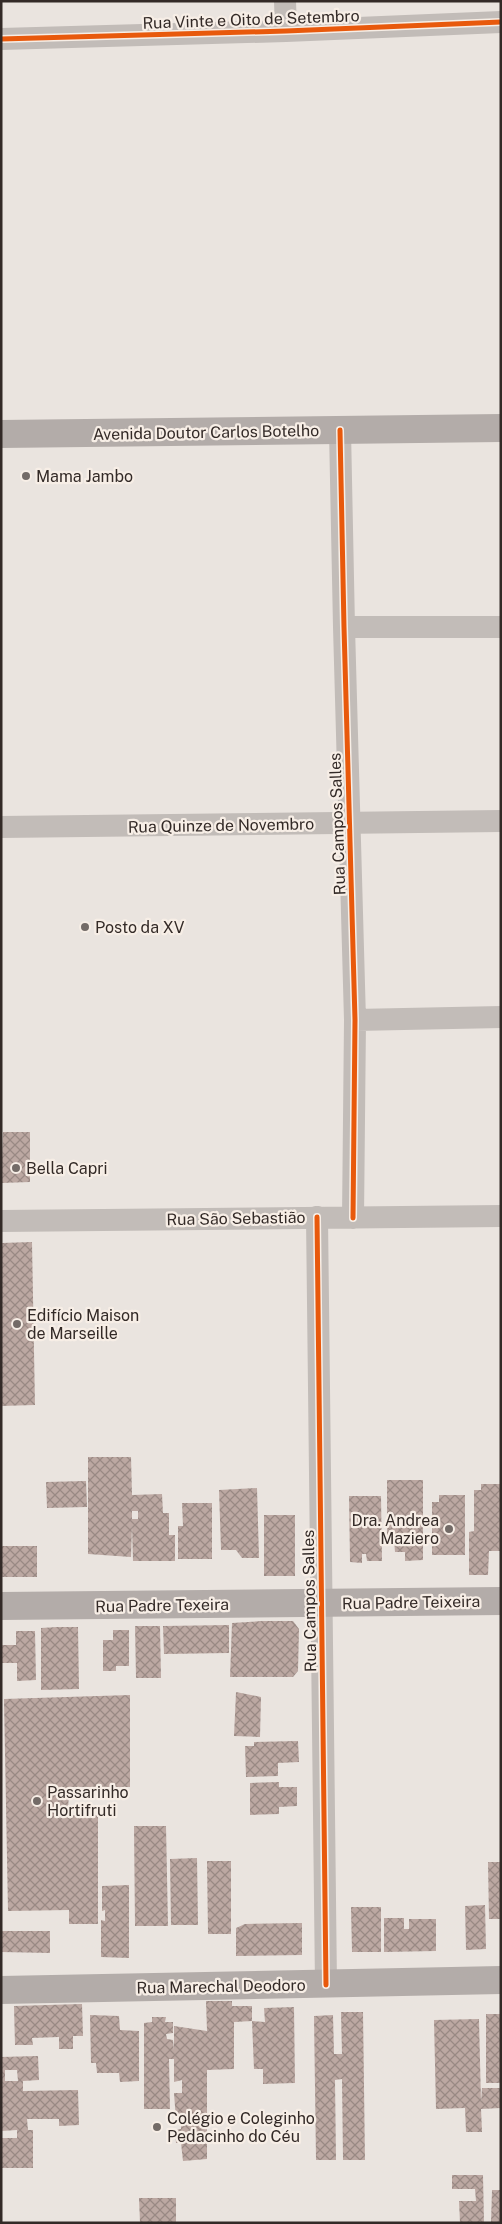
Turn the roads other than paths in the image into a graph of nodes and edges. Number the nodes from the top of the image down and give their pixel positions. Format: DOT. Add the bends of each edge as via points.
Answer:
graph roads {
  1 [pos="285,1"];
  2 [pos="501,22"];
  3 [pos="286,31"];
  4 [pos="1,39"];
  5 [pos="501,428"];
  6 [pos="340,430"];
  7 [pos="1,434"];
  8 [pos="344,627"];
  9 [pos="501,627"];
  10 [pos="501,821"];
  11 [pos="349,823"];
  12 [pos="1,827"];
  13 [pos="501,1017"];
  14 [pos="354,1020"];
  15 [pos="501,1216"];
  16 [pos="317,1217"];
  17 [pos="353,1218"];
  18 [pos="1,1221"];
  19 [pos="501,1601"];
  20 [pos="322,1604"];
  21 [pos="1,1606"];
  22 [pos="501,1980"];
  23 [pos="326,1985"];
  24 [pos="1,1990"];
  1 -- 3 [label="street"];
  2 -- 3 [label="street, Rua Vinte e Oito de Setembro"];
  3 -- 4 [label="street, Rua Vinte e Oito de Setembro"];
  5 -- 6 [label="main road, Avenida Doutor Carlos Botelho"];
  6 -- 7 [label="main road, Avenida Doutor Carlos Botelho"];
  6 -- 8 [label="street, Rua Campos Salles"];
  8 -- 9 [label="street"];
  8 -- 11 [label="street, Rua Campos Salles"];
  10 -- 11 [label="street, Rua Quinze de Novembro"];
  11 -- 12 [label="street, Rua Quinze de Novembro"];
  11 -- 14 [label="street, Rua Campos Salles"];
  13 -- 14 [label="street"];
  14 -- 17 [label="street, Rua Campos Salles"];
  15 -- 17 [label="street, Rua São Sebastião"];
  16 -- 17 [label="street, Rua São Sebastião"];
  16 -- 18 [label="street, Rua São Sebastião"];
  16 -- 20 [label="street, Rua Campos Salles"];
  19 -- 20 [label="main road, Rua Padre Teixeira"];
  20 -- 21 [label="main road, Rua Padre Texeira"];
  20 -- 23 [label="street, Rua Campos Salles"];
  22 -- 23 [label="main road, Rua Marechal Deodoro"];
  23 -- 24 [label="main road, Rua Marechal Deodoro"];
}
